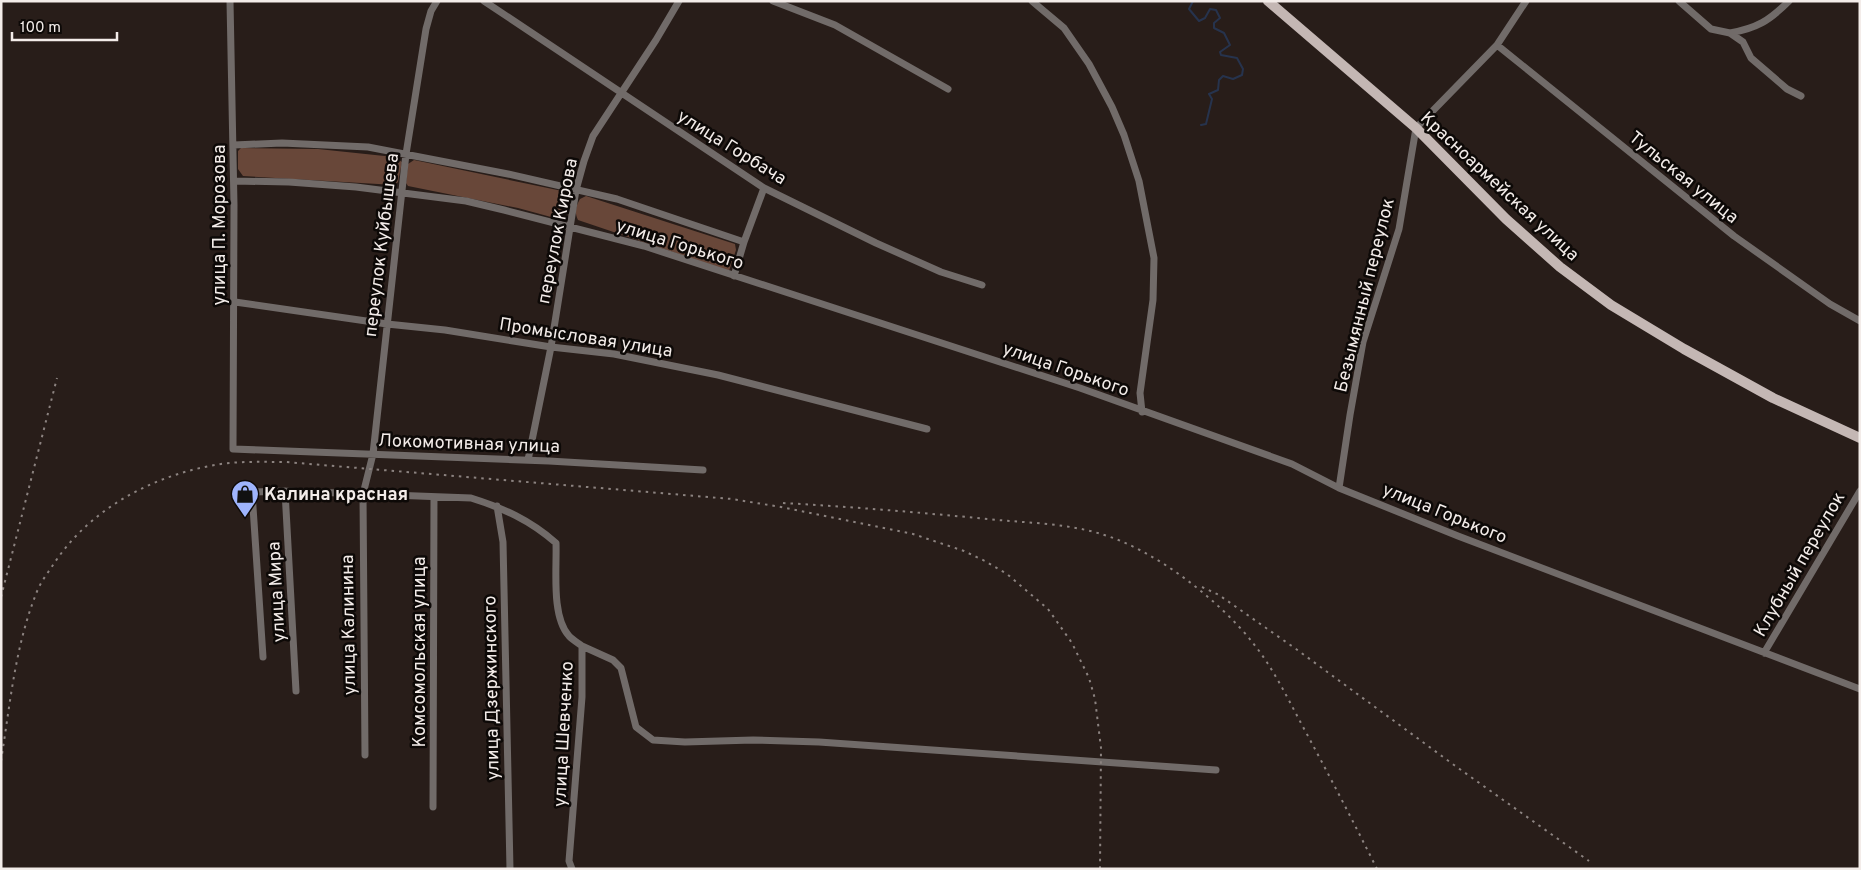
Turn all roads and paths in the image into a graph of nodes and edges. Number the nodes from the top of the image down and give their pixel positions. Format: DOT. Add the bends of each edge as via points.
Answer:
graph roads {
  1 [pos="230,1"];
  2 [pos="437,1"];
  3 [pos="679,1"];
  4 [pos="773,1"];
  5 [pos="1032,1"];
  6 [pos="1268,1"];
  7 [pos="1526,1"];
  8 [pos="1679,1"];
  9 [pos="1789,1"];
  10 [pos="486,2"];
  11 [pos="1730,33"];
  12 [pos="1497,45"];
  13 [pos="948,88"];
  14 [pos="620,93"];
  15 [pos="1801,96"];
  16 [pos="1416,128"];
  17 [pos="234,145"];
  18 [pos="406,154"];
  19 [pos="234,181"];
  20 [pos="764,188"];
  21 [pos="576,190"];
  22 [pos="403,192"];
  23 [pos="571,226"];
  24 [pos="744,242"];
  25 [pos="734,276"];
  26 [pos="982,285"];
  27 [pos="235,302"];
  28 [pos="1860,321"];
  29 [pos="387,324"];
  30 [pos="551,347"];
  31 [pos="1142,412"];
  32 [pos="927,429"];
  33 [pos="1860,438"];
  34 [pos="233,449"];
  35 [pos="374,454"];
  36 [pos="528,460"];
  37 [pos="704,470"];
  38 [pos="1339,488"];
  39 [pos="286,491"];
  40 [pos="1860,491"];
  41 [pos="363,494"];
  42 [pos="434,497"];
  43 [pos="496,506"];
  44 [pos="582,646"];
  45 [pos="1764,652"];
  46 [pos="262,657"];
  47 [pos="1860,689"];
  48 [pos="296,691"];
  49 [pos="365,755"];
  50 [pos="1216,770"];
  51 [pos="433,807"];
  52 [pos="510,869"];
  53 [pos="572,869"];
  1 -- 17 [label="street, улица П. Морозова"];
  2 -- 18 [label="street, переулок Куйбышева" via="430,11 426,29"];
  3 -- 14 [label="street, переулок Кирова"];
  4 -- 13 [label="street" via="835,25"];
  5 -- 31 [label="street" via="1064,28 1089,64 1112,107 1139,181 1154,258 1153,300 1140,393"];
  6 -- 16 [label="main road, Красноармейская улица"];
  7 -- 12 [label="street"];
  8 -- 11 [label="street" via="1711,28"];
  9 -- 11 [label="street" via="1752,29"];
  10 -- 14 [label="street, улица Горбача"];
  11 -- 15 [label="street" via="1743,42 1751,58 1787,89"];
  12 -- 16 [label="street"];
  12 -- 28 [label="street, Тульская улица" via="1734,236 1830,304"];
  14 -- 20 [label="street, улица Горбача"];
  14 -- 21 [label="street, переулок Кирова" via="592,136"];
  16 -- 33 [label="main road, Красноармейская улица" via="1506,219 1560,267 1611,305 1773,398"];
  16 -- 38 [label="street, Безымянный переулок" via="1399,229 1363,342"];
  17 -- 18 [label="street" via="282,143 368,147"];
  17 -- 19 [label="street, улица П. Морозова"];
  18 -- 21 [label="street"];
  18 -- 22 [label="street, переулок Куйбышева"];
  19 -- 22 [label="street, улица Горького" via="312,183"];
  19 -- 27 [label="street, улица П. Морозова"];
  20 -- 24 [label="street"];
  20 -- 26 [label="street, улица Горбача" via="941,272"];
  21 -- 23 [label="street, переулок Кирова"];
  21 -- 24 [label="street" via="617,199"];
  22 -- 23 [label="street, улица Горького" via="466,201"];
  22 -- 29 [label="street, переулок Куйбышева"];
  23 -- 25 [label="street, улица Горького"];
  23 -- 30 [label="street, переулок Кирова"];
  24 -- 25 [label="street"];
  25 -- 31 [label="street, улица Горького" via="1080,388"];
  27 -- 29 [label="street, Промысловая улица"];
  27 -- 34 [label="street, улица П. Морозова"];
  29 -- 30 [label="street, Промысловая улица"];
  29 -- 35 [label="street, переулок Куйбышева"];
  30 -- 32 [label="street, Промысловая улица" via="614,354 718,375"];
  30 -- 36 [label="street, переулок Кирова"];
  31 -- 38 [label="street, улица Горького" via="1292,464"];
  34 -- 35 [label="street, Локомотивная улица"];
  35 -- 36 [label="street, Локомотивная улица"];
  35 -- 41 [label="street, переулок Куйбышева"];
  36 -- 37 [label="street, Локомотивная улица"];
  38 -- 45 [label="street, улица Горького"];
  39 -- 41 [label="street, улица Шевченко"];
  39 -- 46 [label="street, улица Шевченко" via="252,492"];
  39 -- 48 [label="street, улица Мира"];
  40 -- 45 [label="street, Клубный переулок"];
  41 -- 42 [label="street, улица Шевченко"];
  41 -- 49 [label="street, улица Калинина"];
  42 -- 43 [label="street, улица Шевченко" via="471,498"];
  42 -- 51 [label="street, Комсомольская улица"];
  43 -- 44 [label="street, улица Шевченко" via="538,528 556,543 560,621 569,636"];
  43 -- 52 [label="street, улица Дзержинского" via="503,542"];
  44 -- 50 [label="street" via="613,660 621,668 636,727 653,740 819,742"];
  44 -- 53 [label="street, улица Шевченко" via="582,697 569,861"];
  45 -- 47 [label="street, улица Горького"];
}
